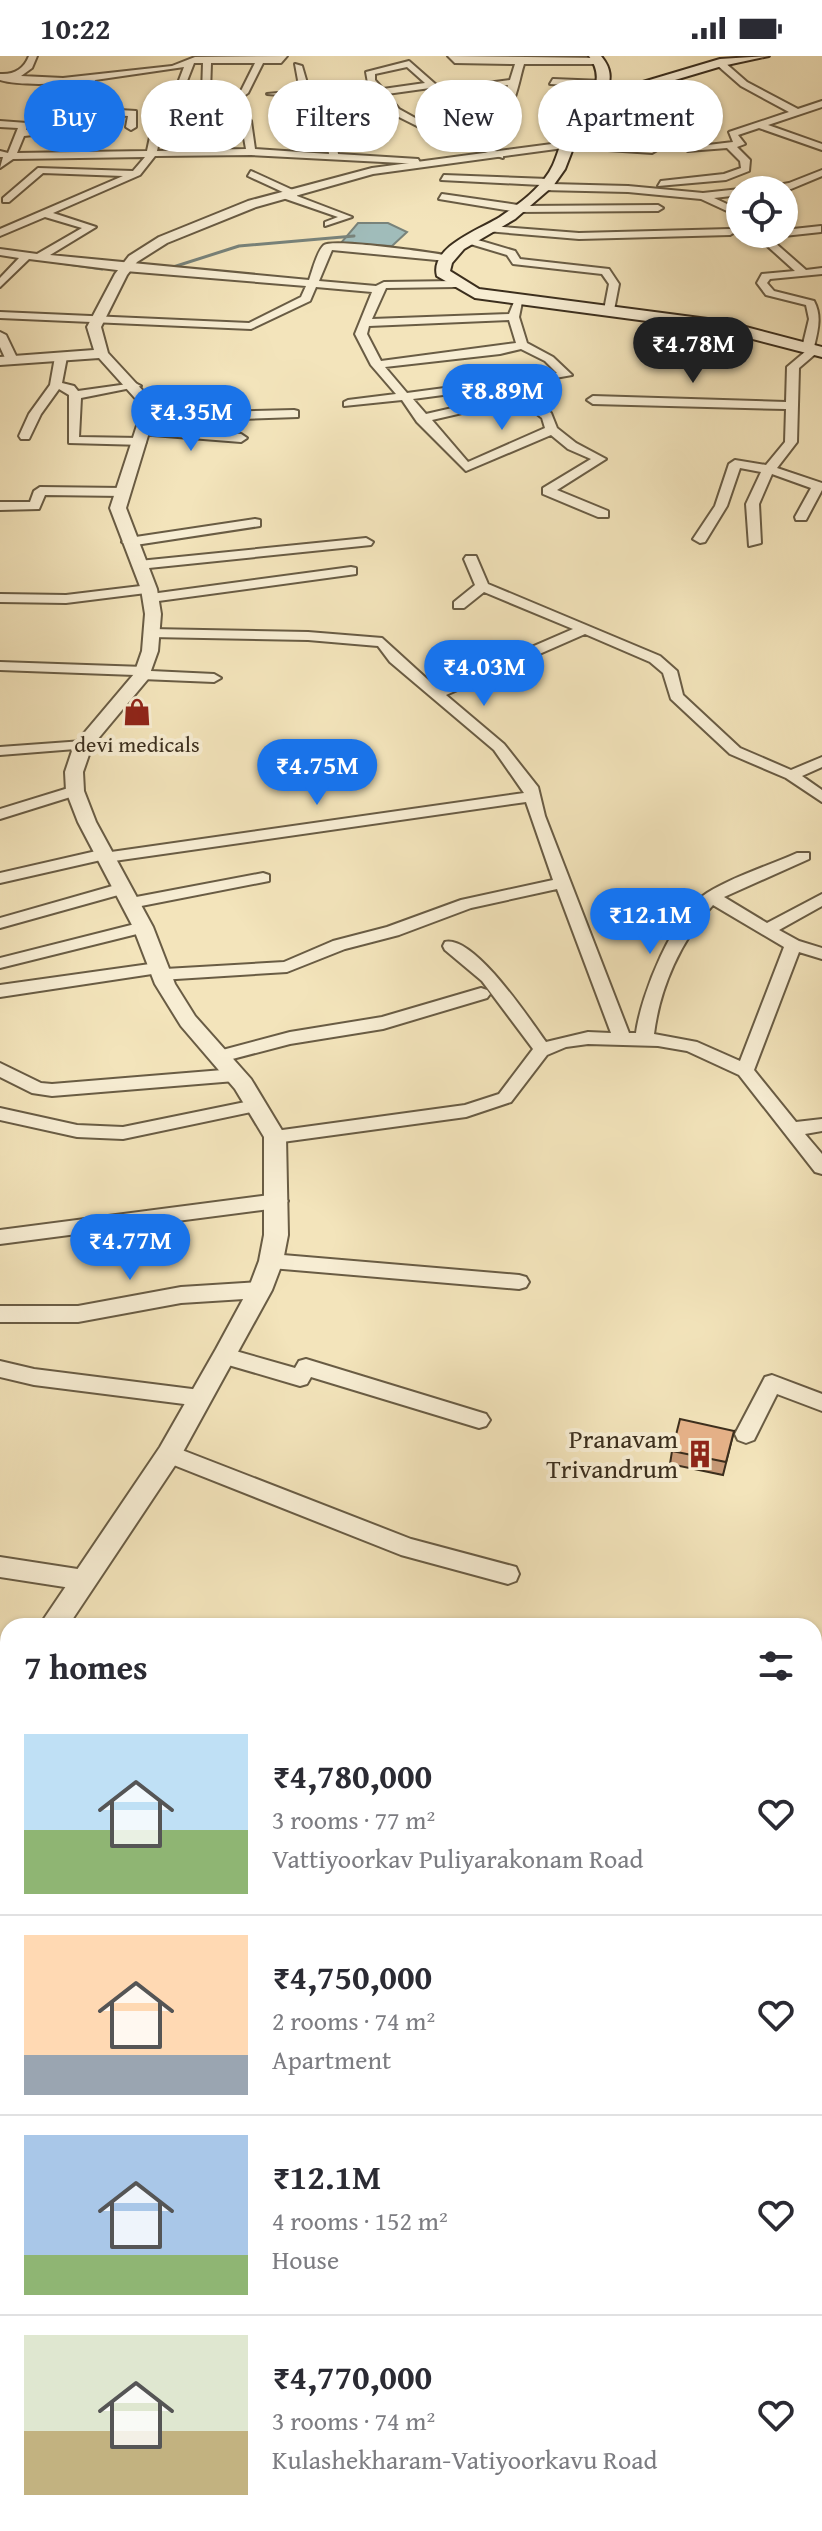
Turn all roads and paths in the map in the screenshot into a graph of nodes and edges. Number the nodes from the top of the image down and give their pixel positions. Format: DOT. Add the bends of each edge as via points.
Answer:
graph roads {
  1 [pos="33,56"];
  2 [pos="283,56"];
  3 [pos="452,56"];
  4 [pos="763,56"];
  5 [pos="598,58"];
  6 [pos="521,59"];
  7 [pos="207,60"];
  8 [pos="405,60"];
  9 [pos="260,61"];
  10 [pos="190,62"];
  11 [pos="720,63"];
  12 [pos="298,66"];
  13 [pos="0,77"];
  14 [pos="11,77"];
  15 [pos="91,78"];
  16 [pos="41,80"];
  17 [pos="183,80"];
  18 [pos="206,80"];
  19 [pos="250,80"];
  20 [pos="302,80"];
  21 [pos="371,80"];
  22 [pos="427,80"];
  23 [pos="516,80"];
  24 [pos="597,80"];
  25 [pos="660,80"];
  26 [pos="0,88"];
  27 [pos="822,104"];
  28 [pos="808,108"];
  29 [pos="796,112"];
  30 [pos="822,112"];
  31 [pos="0,124"];
  32 [pos="757,124"];
  33 [pos="131,127"];
  34 [pos="23,128"];
  35 [pos="538,144"];
  36 [pos="723,146"];
  37 [pos="730,146"];
  38 [pos="822,147"];
  39 [pos="152,152"];
  40 [pos="251,152"];
  41 [pos="333,152"];
  42 [pos="490,152"];
  43 [pos="565,152"];
  44 [pos="6,155"];
  45 [pos="151,155"];
  46 [pos="334,156"];
  47 [pos="500,156"];
  48 [pos="418,162"];
  49 [pos="0,165"];
  50 [pos="137,173"];
  51 [pos="822,173"];
  52 [pos="251,174"];
  53 [pos="444,178"];
  54 [pos="798,183"];
  55 [pos="546,185"];
  56 [pos="647,190"];
  57 [pos="726,194"];
  58 [pos="290,195"];
  59 [pos="703,196"];
  60 [pos="442,197"];
  61 [pos="6,200"];
  62 [pos="726,207"];
  63 [pos="519,208"];
  64 [pos="658,208"];
  65 [pos="41,213"];
  66 [pos="329,224"];
  67 [pos="490,229"];
  68 [pos="821,229"];
  69 [pos="798,231"];
  70 [pos="726,232"];
  71 [pos="0,233"];
  72 [pos="471,241"];
  73 [pos="775,248"];
  74 [pos="0,252"];
  75 [pos="26,256"];
  76 [pos="39,257"];
  77 [pos="447,258"];
  78 [pos="602,258"];
  79 [pos="125,268"];
  80 [pos="605,271"];
  81 [pos="822,271"];
  82 [pos="804,274"];
  83 [pos="314,283"];
  84 [pos="0,284"];
  85 [pos="456,284"];
  86 [pos="378,289"];
  87 [pos="519,301"];
  88 [pos="609,310"];
  89 [pos="0,315"];
  90 [pos="514,317"];
  91 [pos="98,319"];
  92 [pos="365,323"];
  93 [pos="725,326"];
  94 [pos="0,335"];
  95 [pos="522,345"];
  96 [pos="815,350"];
  97 [pos="102,354"];
  98 [pos="61,357"];
  99 [pos="689,358"];
  100 [pos="6,360"];
  101 [pos="377,365"];
  102 [pos="507,384"];
  103 [pos="56,385"];
  104 [pos="135,386"];
  105 [pos="75,395"];
  106 [pos="402,395"];
  107 [pos="520,396"];
  108 [pos="593,400"];
  109 [pos="348,404"];
  110 [pos="792,406"];
  111 [pos="294,414"];
  112 [pos="421,419"];
  113 [pos="144,430"];
  114 [pos="552,430"];
  115 [pos="25,436"];
  116 [pos="241,438"];
  117 [pos="769,469"];
  118 [pos="819,489"];
  119 [pos="123,492"];
  120 [pos="0,506"];
  121 [pos="603,514"];
  122 [pos="801,517"];
  123 [pos="255,523"];
  124 [pos="700,539"];
  125 [pos="129,542"];
  126 [pos="366,542"];
  127 [pos="754,543"];
  128 [pos="471,559"];
  129 [pos="139,565"];
  130 [pos="351,571"];
  131 [pos="482,586"];
  132 [pos="150,593"];
  133 [pos="0,598"];
  134 [pos="459,605"];
  135 [pos="586,629"];
  136 [pos="151,633"];
  137 [pos="0,666"];
  138 [pos="143,673"];
  139 [pos="214,678"];
  140 [pos="437,693"];
  141 [pos="83,745"];
  142 [pos="0,751"];
  143 [pos="822,762"];
  144 [pos="791,775"];
  145 [pos="75,791"];
  146 [pos="533,796"];
  147 [pos="822,797"];
  148 [pos="0,814"];
  149 [pos="106,855"];
  150 [pos="803,856"];
  151 [pos="0,878"];
  152 [pos="263,878"];
  153 [pos="562,883"];
  154 [pos="127,895"];
  155 [pos="711,897"];
  156 [pos="822,899"];
  157 [pos="0,923"];
  158 [pos="143,927"];
  159 [pos="768,929"];
  160 [pos="793,945"];
  161 [pos="451,946"];
  162 [pos="822,954"];
  163 [pos="0,963"];
  164 [pos="159,972"];
  165 [pos="0,991"];
  166 [pos="481,994"];
  167 [pos="622,1039"];
  168 [pos="644,1040"];
  169 [pos="543,1050"];
  170 [pos="221,1056"];
  171 [pos="0,1069"];
  172 [pos="745,1071"];
  173 [pos="235,1075"];
  174 [pos="255,1106"];
  175 [pos="0,1114"];
  176 [pos="822,1125"];
  177 [pos="792,1129"];
  178 [pos="275,1137"];
  179 [pos="822,1167"];
  180 [pos="278,1201"];
  181 [pos="0,1237"];
  182 [pos="271,1261"];
  183 [pos="519,1282"];
  184 [pos="260,1290"];
  185 [pos="0,1314"];
  186 [pos="225,1356"];
  187 [pos="0,1369"];
  188 [pos="200,1398"];
  189 [pos="822,1403"];
  190 [pos="479,1420"];
  191 [pos="746,1434"];
  192 [pos="169,1454"];
  193 [pos="0,1567"];
  194 [pos="508,1574"];
  195 [pos="84,1580"];
  196 [pos="58,1618"];
  1 -- 14 [label="street" via="29,66"];
  2 -- 9 [label="street"];
  3 -- 6 [label="street" via="466,61"];
  4 -- 11 [label="main road"];
  5 -- 6 [label="street"];
  5 -- 24 [label="main road"];
  6 -- 23 [label="street"];
  7 -- 9 [label="street"];
  7 -- 10 [label="street"];
  7 -- 18 [label="street"];
  8 -- 21 [label="street" via="370,72"];
  8 -- 22 [label="street"];
  9 -- 19 [label="street"];
  10 -- 15 [label="street"];
  10 -- 17 [label="street"];
  11 -- 25 [label="main road"];
  11 -- 29 [label="street" via="744,84"];
  12 -- 20 [label="street"];
  13 -- 14 [label="street"];
  14 -- 16 [label="street"];
  14 -- 26 [label="street"];
  15 -- 16 [label="street"];
  15 -- 33 [label="street" via="82,111 132,113"];
  27 -- 28 [label="street"];
  28 -- 29 [label="street"];
  28 -- 30 [label="street"];
  29 -- 32 [label="street"];
  31 -- 34 [label="street"];
  32 -- 37 [label="street" via="732,134 740,144"];
  32 -- 38 [label="street"];
  34 -- 44 [label="street"];
  35 -- 47 [label="street"];
  36 -- 37 [label="street"];
  37 -- 56 [label="street" via="745,160 746,169"];
  39 -- 45 [label="street"];
  40 -- 45 [label="street"];
  40 -- 46 [label="street"];
  41 -- 46 [label="street"];
  42 -- 47 [label="street"];
  43 -- 55 [label="main road"];
  44 -- 45 [label="street"];
  44 -- 49 [label="street"];
  45 -- 50 [label="street"];
  46 -- 48 [label="street"];
  47 -- 48 [label="street"];
  48 -- 58 [label="street" via="351,175"];
  50 -- 61 [label="street" via="41,170"];
  50 -- 65 [label="street"];
  51 -- 54 [label="street"];
  52 -- 58 [label="street"];
  53 -- 55 [label="street"];
  55 -- 56 [label="street"];
  55 -- 63 [label="main road"];
  56 -- 59 [label="street"];
  57 -- 59 [label="street"];
  58 -- 66 [label="street" via="347,217"];
  58 -- 79 [label="street" via="252,204 163,240"];
  59 -- 62 [label="street"];
  60 -- 63 [label="street"];
  63 -- 64 [label="street"];
  63 -- 67 [label="main road"];
  65 -- 71 [label="street"];
  65 -- 76 [label="street" via="91,227"];
  67 -- 70 [label="street" via="579,236"];
  67 -- 72 [label="main road"];
  68 -- 69 [label="street"];
  72 -- 77 [label="main road"];
  72 -- 80 [label="street" via="511,253 517,262"];
  73 -- 82 [label="street"];
  74 -- 75 [label="street"];
  75 -- 76 [label="street"];
  75 -- 84 [label="street"];
  76 -- 79 [label="street"];
  77 -- 83 [label="street" via="334,246 327,248"];
  77 -- 85 [label="main road" via="442,273"];
  78 -- 80 [label="street"];
  79 -- 83 [label="street"];
  79 -- 91 [label="street"];
  80 -- 88 [label="street" via="614,284"];
  81 -- 82 [label="street"];
  82 -- 96 [label="street" via="766,276 762,283 770,293 814,307"];
  83 -- 86 [label="street"];
  83 -- 91 [label="street" via="306,299 251,326"];
  85 -- 86 [label="street"];
  85 -- 87 [label="main road"];
  86 -- 92 [label="street"];
  87 -- 88 [label="main road"];
  87 -- 90 [label="street"];
  88 -- 93 [label="main road"];
  89 -- 91 [label="street"];
  90 -- 92 [label="street"];
  90 -- 95 [label="street"];
  91 -- 97 [label="street" via="94,333"];
  92 -- 101 [label="street" via="361,334"];
  93 -- 96 [label="main road"];
  93 -- 99 [label="street"];
  94 -- 100 [label="street"];
  95 -- 101 [label="street"];
  95 -- 102 [label="street" via="566,375"];
  96 -- 110 [label="street" via="793,367"];
  97 -- 98 [label="street"];
  97 -- 104 [label="street"];
  98 -- 100 [label="street"];
  98 -- 103 [label="street"];
  101 -- 106 [label="street"];
  102 -- 106 [label="street"];
  102 -- 107 [label="street"];
  103 -- 105 [label="street"];
  103 -- 115 [label="street"];
  104 -- 105 [label="street"];
  104 -- 113 [label="street" via="148,400"];
  105 -- 113 [label="street" via="73,440"];
  106 -- 109 [label="street"];
  106 -- 112 [label="street"];
  107 -- 112 [label="street"];
  107 -- 114 [label="street" via="547,416"];
  108 -- 110 [label="street"];
  110 -- 117 [label="street" via="791,442"];
  111 -- 113 [label="street"];
  112 -- 114 [label="street" via="466,467"];
  113 -- 116 [label="street"];
  113 -- 119 [label="street"];
  114 -- 121 [label="street" via="600,459 547,491"];
  117 -- 118 [label="street"];
  117 -- 124 [label="street" via="735,464 721,506"];
  117 -- 127 [label="street" via="751,503"];
  118 -- 122 [label="street"];
  119 -- 120 [label="street" via="40,491 35,506"];
  119 -- 125 [label="street" via="118,508"];
  123 -- 125 [label="street"];
  125 -- 129 [label="street"];
  126 -- 129 [label="street"];
  128 -- 131 [label="street"];
  129 -- 132 [label="street"];
  130 -- 132 [label="street"];
  131 -- 134 [label="street"];
  131 -- 135 [label="street"];
  132 -- 133 [label="street"];
  132 -- 136 [label="street"];
  135 -- 140 [label="street"];
  135 -- 144 [label="street" via="655,659 670,671 676,696 735,751"];
  136 -- 138 [label="street"];
  136 -- 140 [label="street" via="382,642"];
  137 -- 138 [label="street"];
  138 -- 139 [label="street"];
  138 -- 141 [label="street"];
  140 -- 146 [label="street" via="499,747"];
  141 -- 142 [label="street"];
  141 -- 145 [label="street" via="74,772"];
  143 -- 144 [label="street"];
  144 -- 147 [label="street"];
  145 -- 148 [label="street"];
  145 -- 149 [label="street"];
  146 -- 149 [label="street"];
  146 -- 153 [label="street"];
  149 -- 151 [label="street"];
  149 -- 154 [label="street"];
  150 -- 155 [label="street"];
  152 -- 154 [label="street"];
  153 -- 164 [label="street" via="467,904 287,967"];
  153 -- 167 [label="street"];
  154 -- 157 [label="street"];
  154 -- 158 [label="street"];
  155 -- 159 [label="street"];
  155 -- 168 [label="street" via="692,915 649,1005"];
  156 -- 159 [label="street"];
  158 -- 163 [label="street"];
  158 -- 164 [label="street"];
  159 -- 160 [label="street"];
  160 -- 162 [label="street"];
  160 -- 172 [label="street"];
  161 -- 169 [label="street" via="488,977"];
  164 -- 165 [label="street"];
  164 -- 170 [label="street" via="188,1021"];
  166 -- 170 [label="street" via="383,1023"];
  167 -- 168 [label="street"];
  167 -- 169 [label="street" via="588,1038"];
  168 -- 172 [label="street" via="691,1046"];
  169 -- 178 [label="street" via="505,1098 466,1111"];
  170 -- 173 [label="street"];
  171 -- 173 [label="street" via="38,1089 52,1090"];
  172 -- 177 [label="street"];
  173 -- 174 [label="street"];
  174 -- 175 [label="street" via="102,1134"];
  174 -- 178 [label="street"];
  176 -- 177 [label="street"];
  177 -- 179 [label="street"];
  178 -- 180 [label="street"];
  180 -- 181 [label="street"];
  180 -- 182 [label="street"];
  182 -- 183 [label="street"];
  182 -- 184 [label="street"];
  184 -- 185 [label="street" via="181,1295 78,1314"];
  184 -- 186 [label="street"];
  186 -- 188 [label="street"];
  186 -- 190 [label="street" via="300,1378 306,1367"];
  187 -- 188 [label="street"];
  188 -- 192 [label="street"];
  189 -- 191 [label="street" via="772,1383"];
  192 -- 194 [label="street" via="409,1548"];
  192 -- 195 [label="street"];
  193 -- 195 [label="street"];
  195 -- 196 [label="street"];
}
